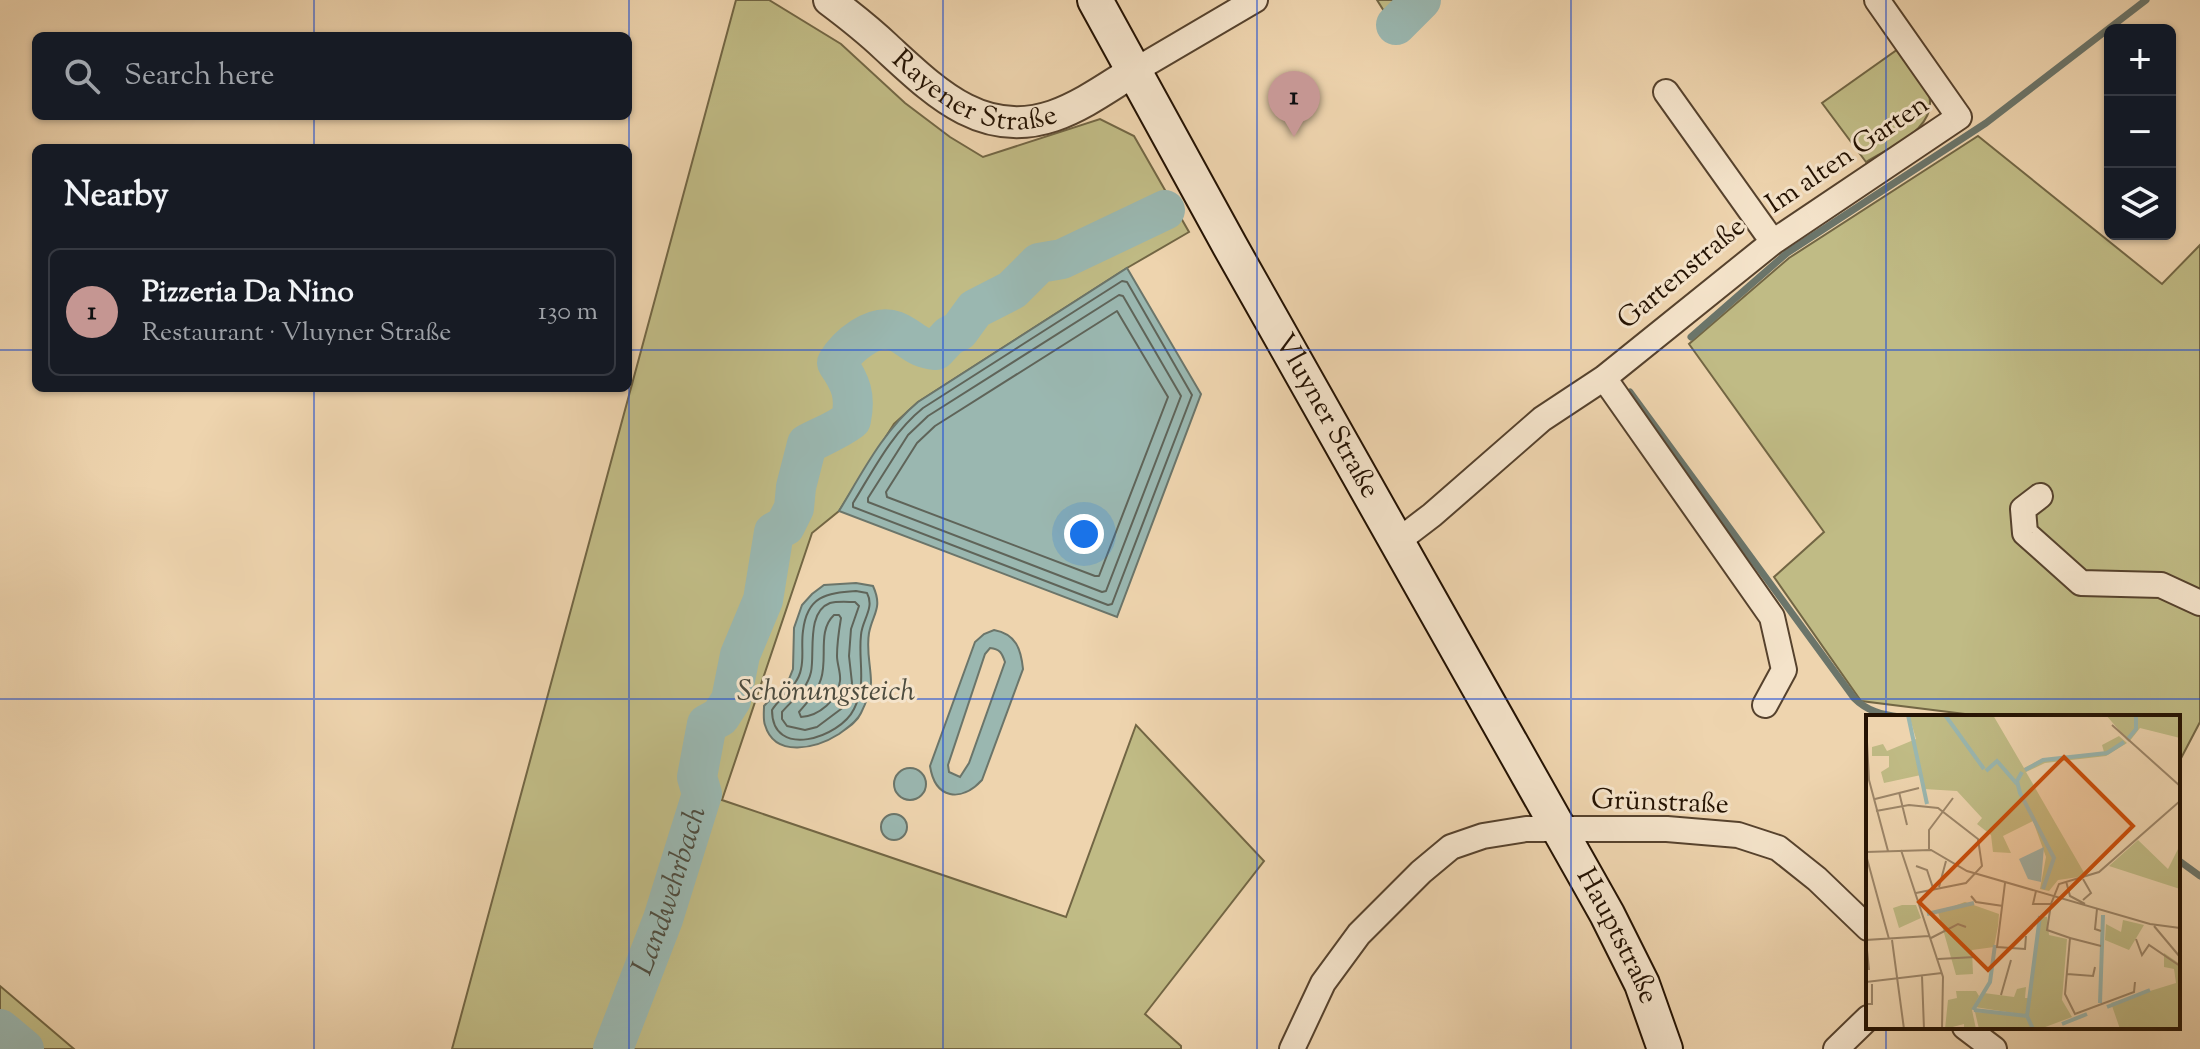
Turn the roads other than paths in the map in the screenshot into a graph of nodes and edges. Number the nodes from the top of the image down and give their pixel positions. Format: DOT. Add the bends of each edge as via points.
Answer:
graph roads {
  1 [pos="829,0"];
  2 [pos="1095,0"];
  3 [pos="1255,0"];
  4 [pos="1877,0"];
  5 [pos="1134,71"];
  6 [pos="1666,92"];
  7 [pos="1773,242"];
  8 [pos="1604,378"];
  9 [pos="2040,496"];
  10 [pos="1398,541"];
  11 [pos="2200,603"];
  12 [pos="1765,705"];
  13 [pos="1561,829"];
  14 [pos="1866,926"];
  15 [pos="1866,1020"];
  16 [pos="1967,1029"];
  17 [pos="1991,1048"];
  18 [pos="1292,1049"];
  19 [pos="1665,1049"];
  20 [pos="1836,1049"];
  1 -- 5 [label="street, Rayener Straße" via="942,96 988,118 1021,122 1050,117"];
  2 -- 5 [label="main road, Vluyner Straße"];
  3 -- 5 [label="street"];
  4 -- 7 [label="street, Im alten Garten" via="1959,117"];
  5 -- 10 [label="main road, Vluyner Straße"];
  6 -- 7 [label="street, Gartenstraße"];
  7 -- 8 [label="street, Gartenstraße"];
  8 -- 10 [label="street, Gartenstraße" via="1542,419"];
  8 -- 12 [label="street" via="1772,617 1784,670"];
  9 -- 11 [label="street" via="2023,509 2025,533 2081,583 2161,585"];
  10 -- 13 [label="main road, Vluyner Straße"];
  13 -- 14 [label="street, Grünstraße" via="1704,831 1761,841 1796,861"];
  13 -- 18 [label="street, Grünstraße" via="1483,836 1451,847 1359,934 1323,983"];
  13 -- 19 [label="main road, Hauptstraße" via="1636,972"];
  15 -- 20 [label="street"];
  16 -- 17 [label="street"];
}
